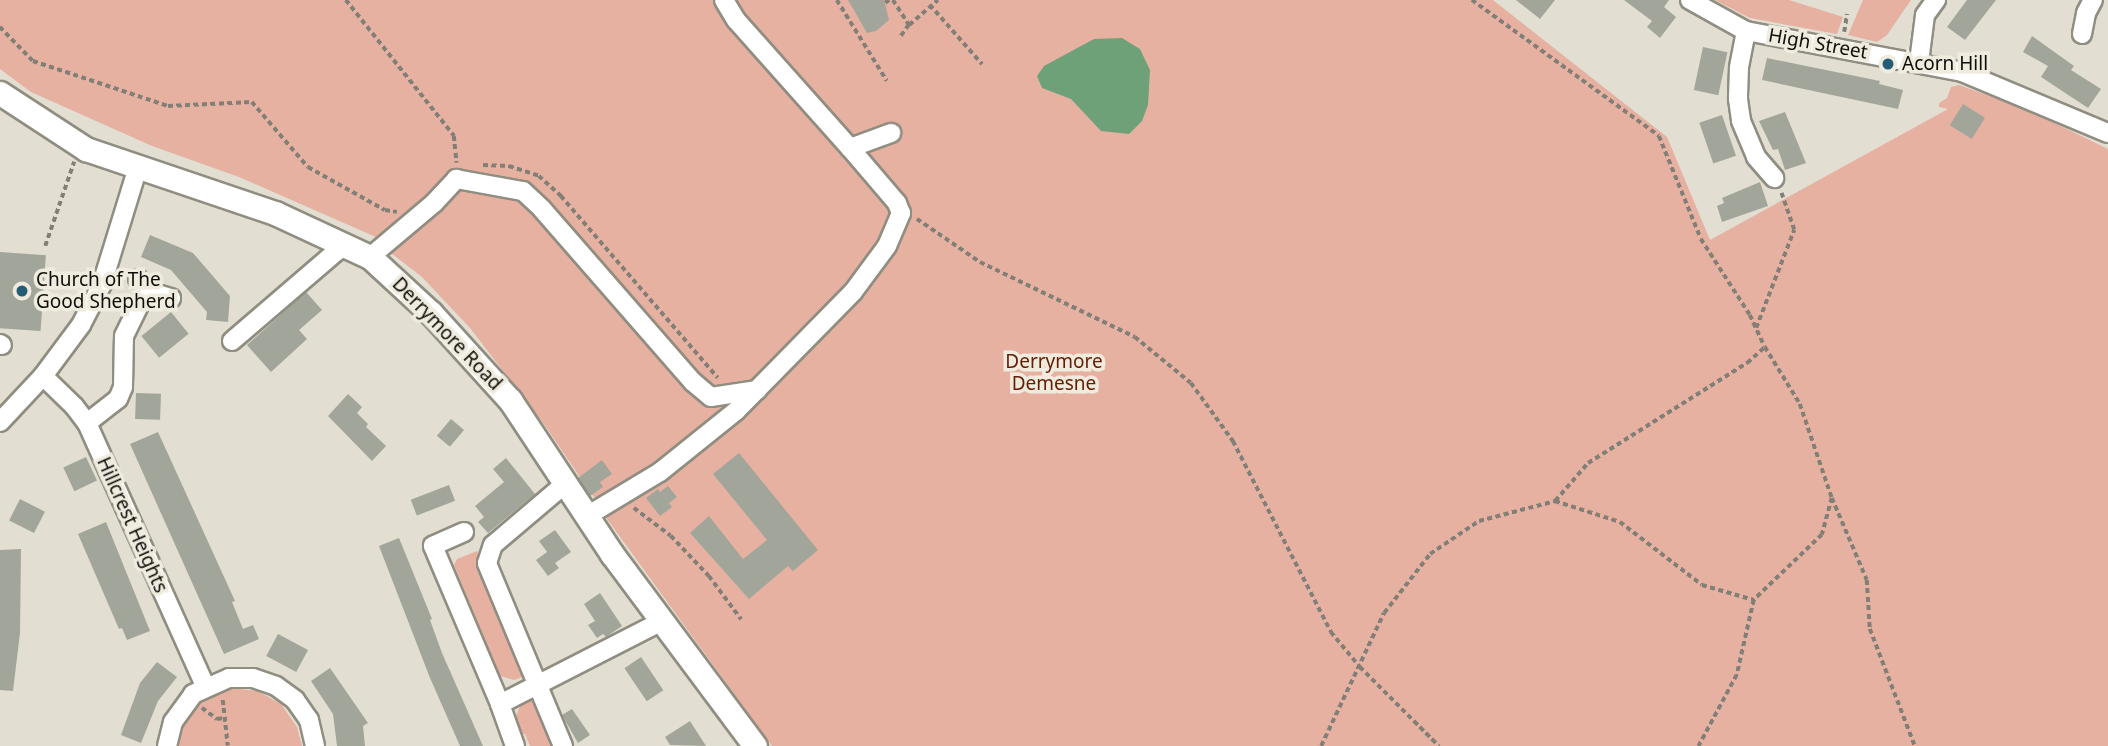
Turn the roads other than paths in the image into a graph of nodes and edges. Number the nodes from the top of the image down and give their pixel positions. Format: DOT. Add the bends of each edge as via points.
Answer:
graph roads {
  1 [pos="724,0"];
  2 [pos="1690,0"];
  3 [pos="1936,0"];
  4 [pos="2093,0"];
  5 [pos="1746,32"];
  6 [pos="2082,34"];
  7 [pos="1919,62"];
  8 [pos="0,93"];
  9 [pos="891,133"];
  10 [pos="2108,134"];
  11 [pos="850,148"];
  12 [pos="138,167"];
  13 [pos="1774,178"];
  14 [pos="341,243"];
  15 [pos="370,257"];
  16 [pos="171,298"];
  17 [pos="232,341"];
  18 [pos="43,376"];
  19 [pos="757,390"];
  20 [pos="0,422"];
  21 [pos="87,423"];
  22 [pos="565,484"];
  23 [pos="587,516"];
  24 [pos="464,532"];
  25 [pos="660,622"];
  26 [pos="540,684"];
  27 [pos="205,687"];
  28 [pos="500,704"];
  29 [pos="167,746"];
  30 [pos="315,746"];
  31 [pos="515,746"];
  32 [pos="563,746"];
  33 [pos="755,746"];
  1 -- 11 [label="street" via="736,20"];
  2 -- 5 [label="street, High Street"];
  3 -- 7 [label="street" via="1925,15"];
  4 -- 6 [label="street"];
  5 -- 7 [label="street, High Street"];
  5 -- 13 [label="street" via="1738,78 1741,121 1756,158"];
  7 -- 10 [label="street, High Street" via="1962,72"];
  8 -- 12 [label="main road, Derrymore Road" via="83,147"];
  9 -- 11 [label="street"];
  11 -- 19 [label="street" via="901,213 887,246 853,292"];
  12 -- 14 [label="main road, Derrymore Road" via="275,213"];
  12 -- 18 [label="street" via="102,284 81,326"];
  14 -- 15 [label="main road, Derrymore Road"];
  14 -- 17 [label="street"];
  15 -- 19 [label="street" via="456,179 523,191 711,397"];
  15 -- 22 [label="main road, Derrymore Road" via="468,351 510,400"];
  16 -- 21 [label="street" via="144,285 124,336 123,387 118,399"];
  18 -- 20 [label="street"];
  18 -- 21 [label="street, Hillcrest Heights"];
  19 -- 23 [label="street" via="660,472"];
  21 -- 27 [label="street, Hillcrest Heights"];
  22 -- 23 [label="main road, Derrymore Road"];
  22 -- 26 [label="street" via="493,545 487,563"];
  23 -- 25 [label="main road, Derrymore Road"];
  24 -- 28 [label="street" via="433,546"];
  25 -- 26 [label="street"];
  25 -- 33 [label="main road, Derrymore Road"];
  26 -- 28 [label="street"];
  26 -- 32 [label="street"];
  27 -- 29 [label="street" via="173,722"];
  27 -- 30 [label="street" via="229,678 253,678 276,686 295,700 309,720"];
  28 -- 31 [label="street"];
}
